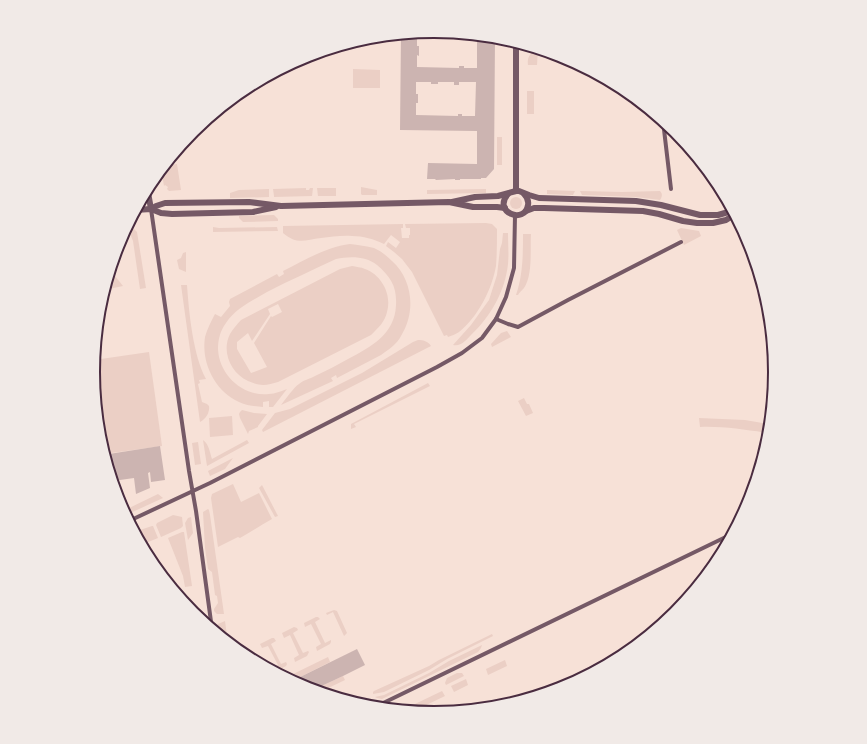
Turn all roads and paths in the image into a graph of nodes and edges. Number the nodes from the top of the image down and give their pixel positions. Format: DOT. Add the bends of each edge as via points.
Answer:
graph roads {
  1 [pos="516,48"];
  2 [pos="664,130"];
  3 [pos="671,189"];
  4 [pos="516,191"];
  5 [pos="524,193"];
  6 [pos="508,194"];
  7 [pos="149,197"];
  8 [pos="449,202"];
  9 [pos="281,206"];
  10 [pos="505,208"];
  11 [pos="151,209"];
  12 [pos="142,210"];
  13 [pos="526,211"];
  14 [pos="727,212"];
  15 [pos="515,216"];
  16 [pos="730,218"];
  17 [pos="681,242"];
  18 [pos="496,319"];
  19 [pos="193,491"];
  20 [pos="134,519"];
  21 [pos="723,538"];
  22 [pos="211,621"];
  23 [pos="385,702"];
  1 -- 4 [label="street"];
  2 -- 3 [label="street"];
  4 -- 5 [label="street"];
  4 -- 6 [label="street"];
  5 -- 13 [label="street" via="529,204"];
  5 -- 14 [label="street" via="544,198 636,201 700,215"];
  6 -- 8 [label="street"];
  6 -- 10 [label="street" via="504,200"];
  7 -- 11 [label="street"];
  8 -- 9 [label="street"];
  8 -- 10 [label="street" via="473,207"];
  9 -- 11 [label="street" via="249,212 165,213"];
  9 -- 11 [label="street" via="249,202 171,203 160,204"];
  10 -- 15 [label="street"];
  11 -- 12 [label="street"];
  11 -- 19 [label="street"];
  13 -- 15 [label="street"];
  13 -- 16 [label="street" via="534,208 637,211 697,223 713,223"];
  15 -- 18 [label="street" via="514,268 506,297"];
  17 -- 18 [label="street" via="518,327"];
  18 -- 19 [label="street" via="482,338 462,353"];
  19 -- 20 [label="street"];
  19 -- 22 [label="street"];
  21 -- 23 [label="street"];
}
